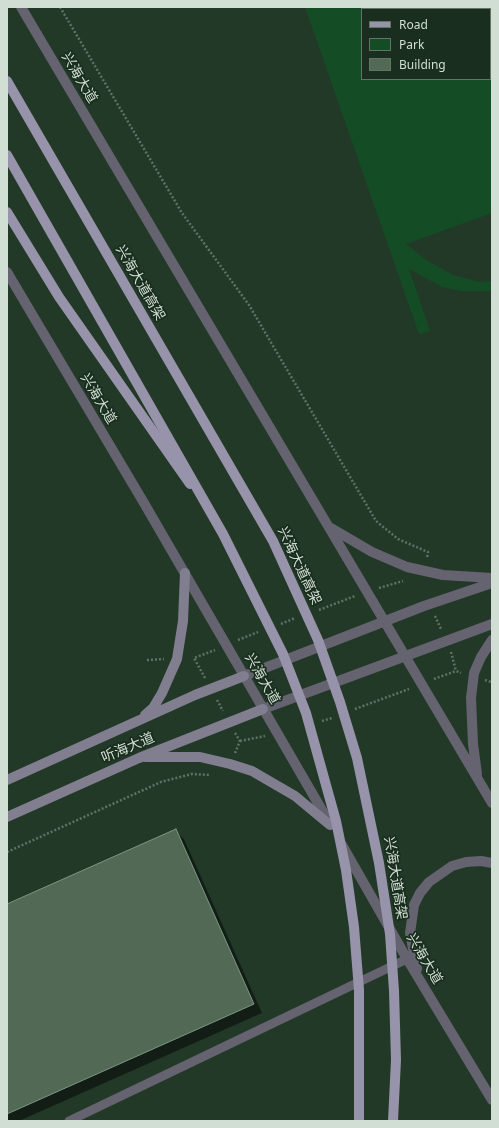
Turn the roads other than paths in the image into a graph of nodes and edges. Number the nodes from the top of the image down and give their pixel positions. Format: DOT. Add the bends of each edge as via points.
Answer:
graph roads {
  1 [pos="21,7"];
  2 [pos="7,81"];
  3 [pos="7,155"];
  4 [pos="7,212"];
  5 [pos="7,272"];
  6 [pos="329,526"];
  7 [pos="223,534"];
  8 [pos="185,573"];
  9 [pos="492,578"];
  10 [pos="492,583"];
  11 [pos="384,621"];
  12 [pos="492,624"];
  13 [pos="492,640"];
  14 [pos="405,655"];
  15 [pos="244,676"];
  16 [pos="263,708"];
  17 [pos="138,722"];
  18 [pos="140,758"];
  19 [pos="7,780"];
  20 [pos="478,780"];
  21 [pos="492,803"];
  22 [pos="7,818"];
  23 [pos="330,825"];
  24 [pos="492,863"];
  25 [pos="407,959"];
  26 [pos="418,977"];
  27 [pos="492,1100"];
  28 [pos="69,1121"];
  29 [pos="359,1121"];
  30 [pos="394,1121"];
  1 -- 6 [label="street, 兴海大道"];
  2 -- 30 [label="main road, 兴海大道高架, bridge" via="273,541 318,640 357,758 379,863 390,934 394,991"];
  3 -- 7 [label="main road, bridge"];
  4 -- 7 [label="main road, bridge" via="59,297 165,446"];
  5 -- 8 [label="street, 兴海大道"];
  6 -- 9 [label="street" via="372,552 407,567 443,575"];
  6 -- 11 [label="street, 兴海大道"];
  7 -- 29 [label="main road, bridge" via="283,654 308,720 336,821 354,927 360,1058"];
  8 -- 15 [label="street, 兴海大道"];
  8 -- 17 [label="main road" via="183,621 175,664 153,708"];
  10 -- 11 [label="street"];
  11 -- 14 [label="street, 兴海大道"];
  11 -- 15 [label="street"];
  12 -- 14 [label="street"];
  13 -- 20 [label="street" via="474,673 470,698"];
  14 -- 16 [label="street"];
  14 -- 20 [label="street, 兴海大道"];
  15 -- 16 [label="street, 兴海大道"];
  15 -- 17 [label="main road, 听海大道" via="195,695"];
  16 -- 18 [label="main road, 听海大道"];
  16 -- 23 [label="street, 兴海大道"];
  17 -- 19 [label="main road, 听海大道"];
  18 -- 22 [label="main road, 听海大道"];
  18 -- 23 [label="main road" via="200,757 252,771 295,796"];
  20 -- 21 [label="street, 兴海大道"];
  23 -- 25 [label="street, 兴海大道"];
  24 -- 26 [label="street" via="466,862 452,866 434,877 420,893 414,906 410,933"];
  25 -- 26 [label="street, 兴海大道"];
  25 -- 28 [label="lane"];
  26 -- 27 [label="street, 兴海大道"];
}
